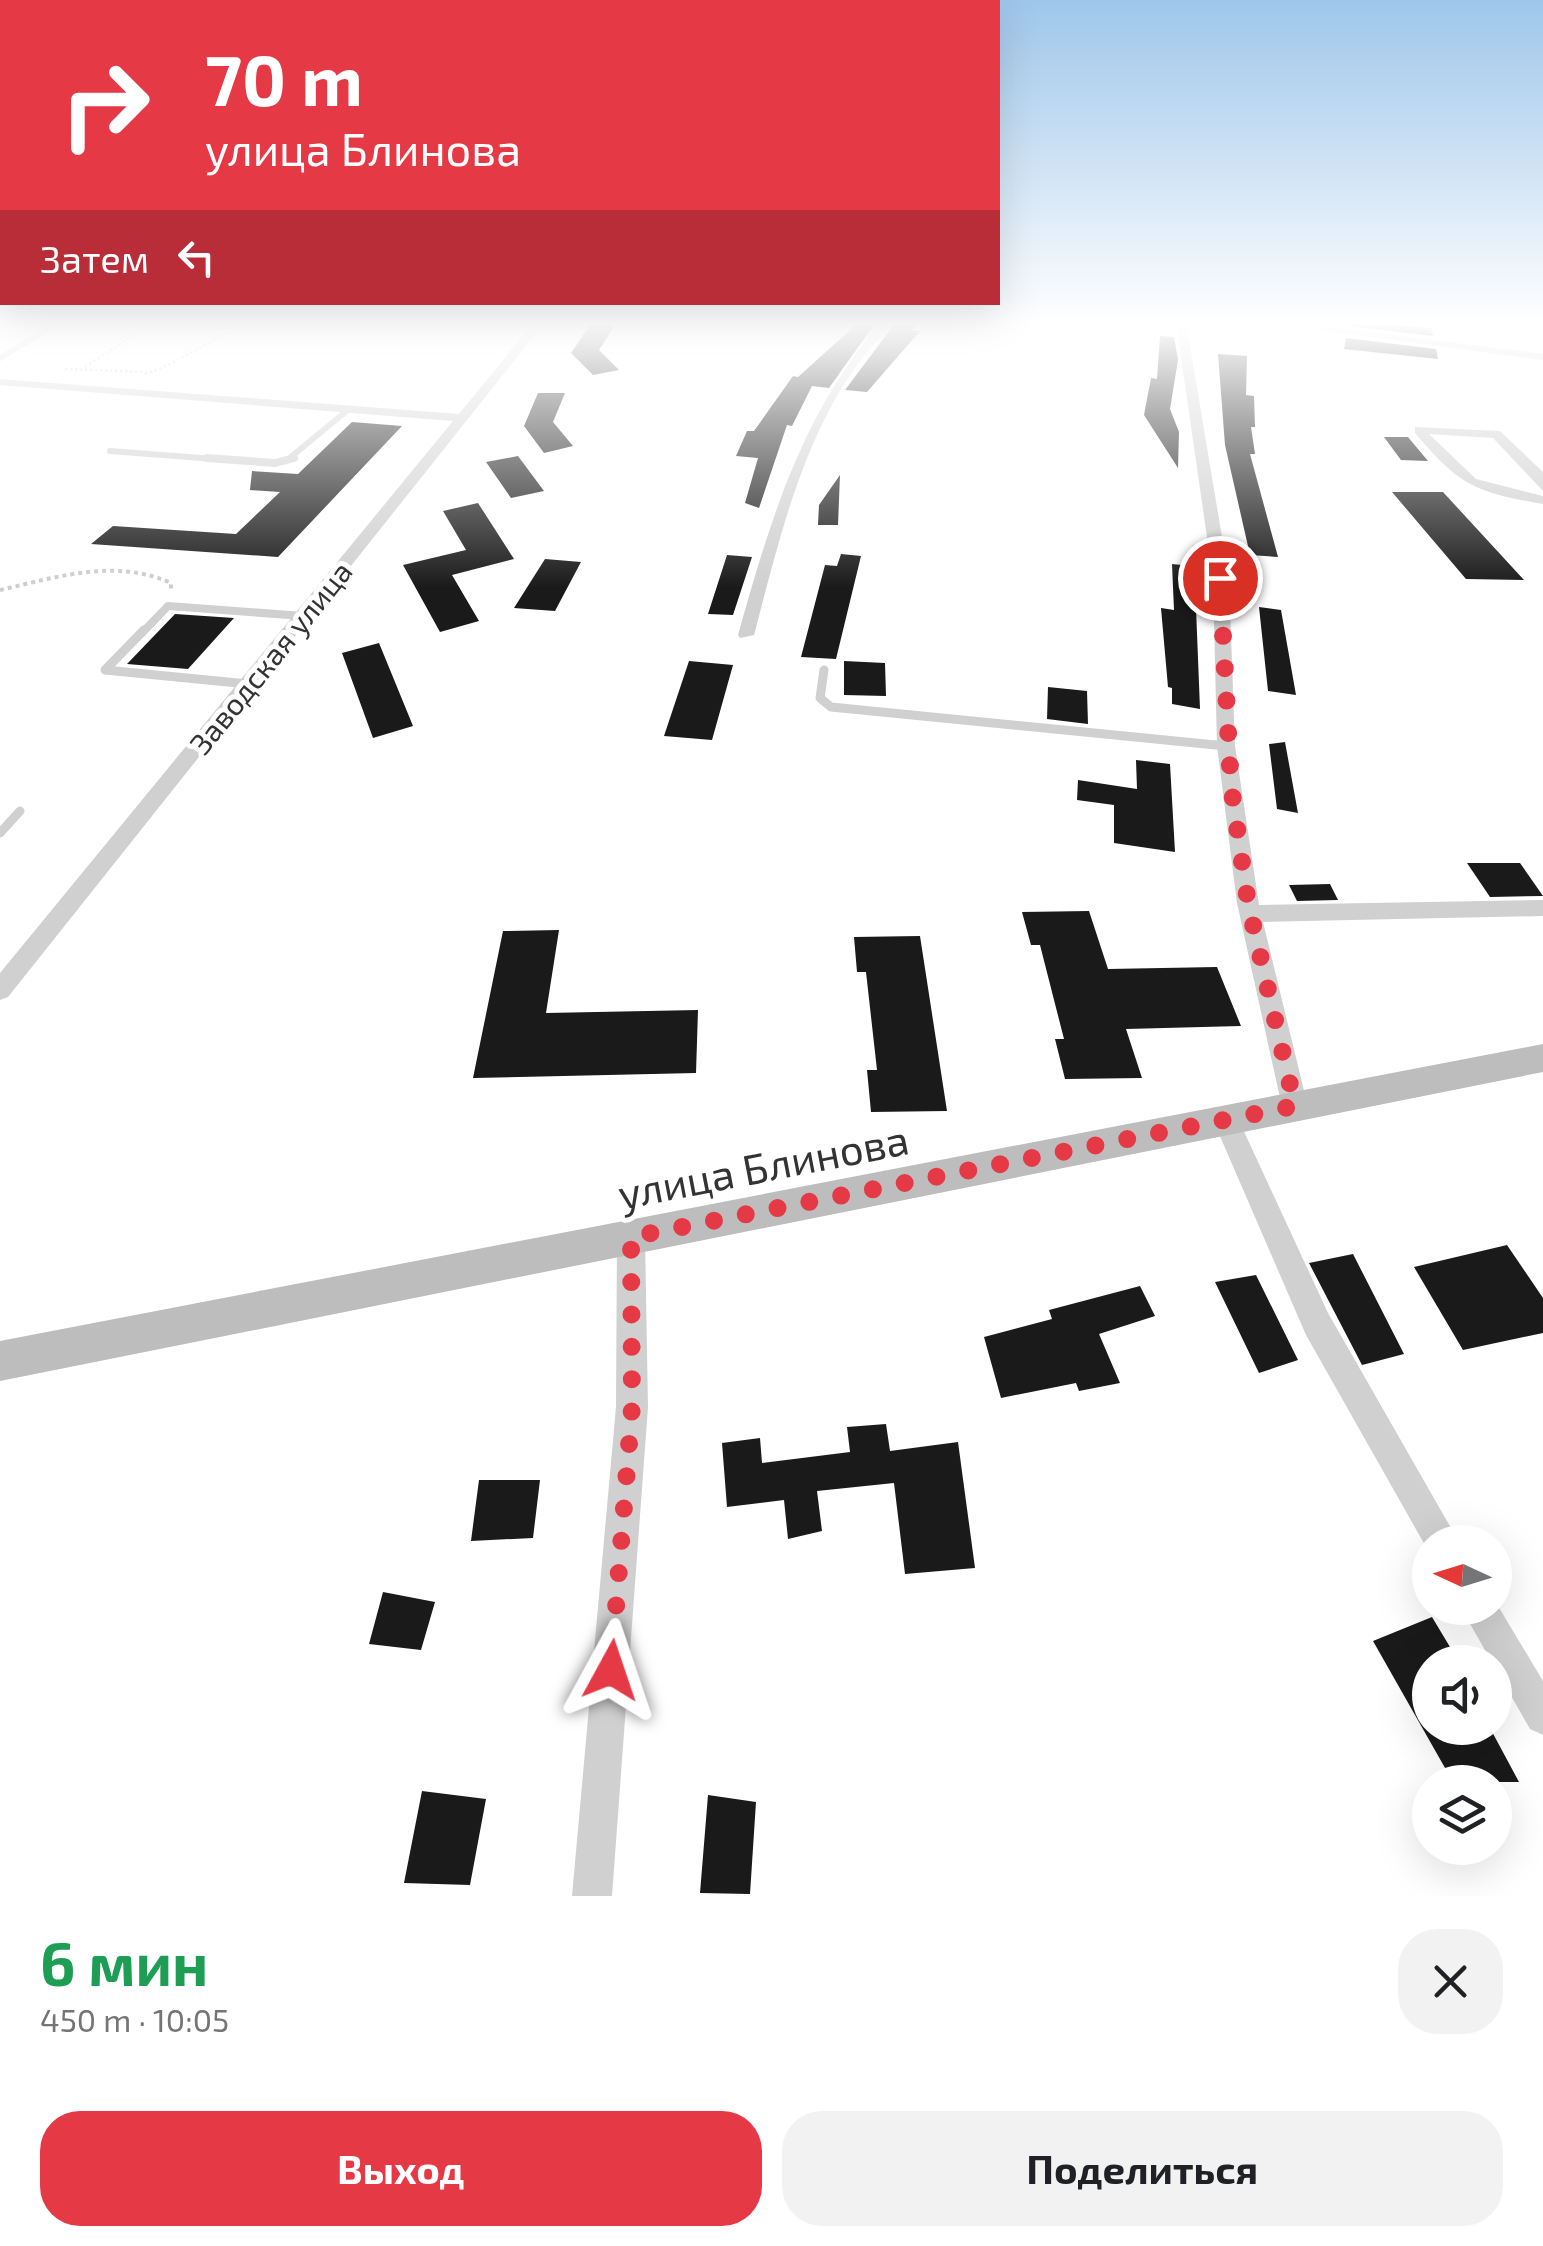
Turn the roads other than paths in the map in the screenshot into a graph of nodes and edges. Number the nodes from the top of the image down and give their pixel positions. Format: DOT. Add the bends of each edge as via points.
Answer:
graph roads {
  1 [pos="346,410"];
  2 [pos="377,410"];
  3 [pos="469,410"];
  4 [pos="823,410"];
  5 [pos="1194,410"];
  6 [pos="463,418"];
  7 [pos="110,452"];
  8 [pos="1543,487"];
  9 [pos="1543,500"];
  10 [pos="303,616"];
  11 [pos="746,635"];
  12 [pos="824,670"];
  13 [pos="248,684"];
  14 [pos="1226,746"];
  15 [pos="20,811"];
  16 [pos="0,833"];
  17 [pos="1543,908"];
  18 [pos="1251,914"];
  19 [pos="0,990"];
  20 [pos="1543,1058"];
  21 [pos="1295,1106"];
  22 [pos="1226,1120"];
  23 [pos="631,1237"];
  24 [pos="0,1361"];
  25 [pos="1432,1525"];
  26 [pos="1489,1625"];
  27 [pos="1543,1716"];
  28 [pos="592,1896"];
  1 -- 7 [label="lane" via="292,459 275,462"];
  2 -- 6 [label="street"];
  3 -- 6 [label="street, Заводская улица"];
  4 -- 11 [label="street" via="784,494"];
  5 -- 14 [label="street" via="1220,578"];
  6 -- 10 [label="street, Заводская улица"];
  8 -- 9 [label="street" via="1540,476 1496,434 1419,430 1460,479"];
  10 -- 13 [label="street, Заводская улица"];
  10 -- 13 [label="lane" via="168,606 105,670"];
  12 -- 14 [label="lane" via="820,698 830,707"];
  13 -- 19 [label="street, Заводская улица"];
  14 -- 18 [label="street"];
  15 -- 16 [label="lane"];
  17 -- 18 [label="street"];
  18 -- 21 [label="street"];
  20 -- 21 [label="main road, улица Блинова"];
  21 -- 22 [label="main road, улица Блинова"];
  22 -- 23 [label="main road, улица Блинова"];
  22 -- 25 [label="street" via="1316,1324"];
  23 -- 24 [label="main road, улица Блинова"];
  23 -- 28 [label="street" via="632,1407"];
  26 -- 27 [label="street"];
}
